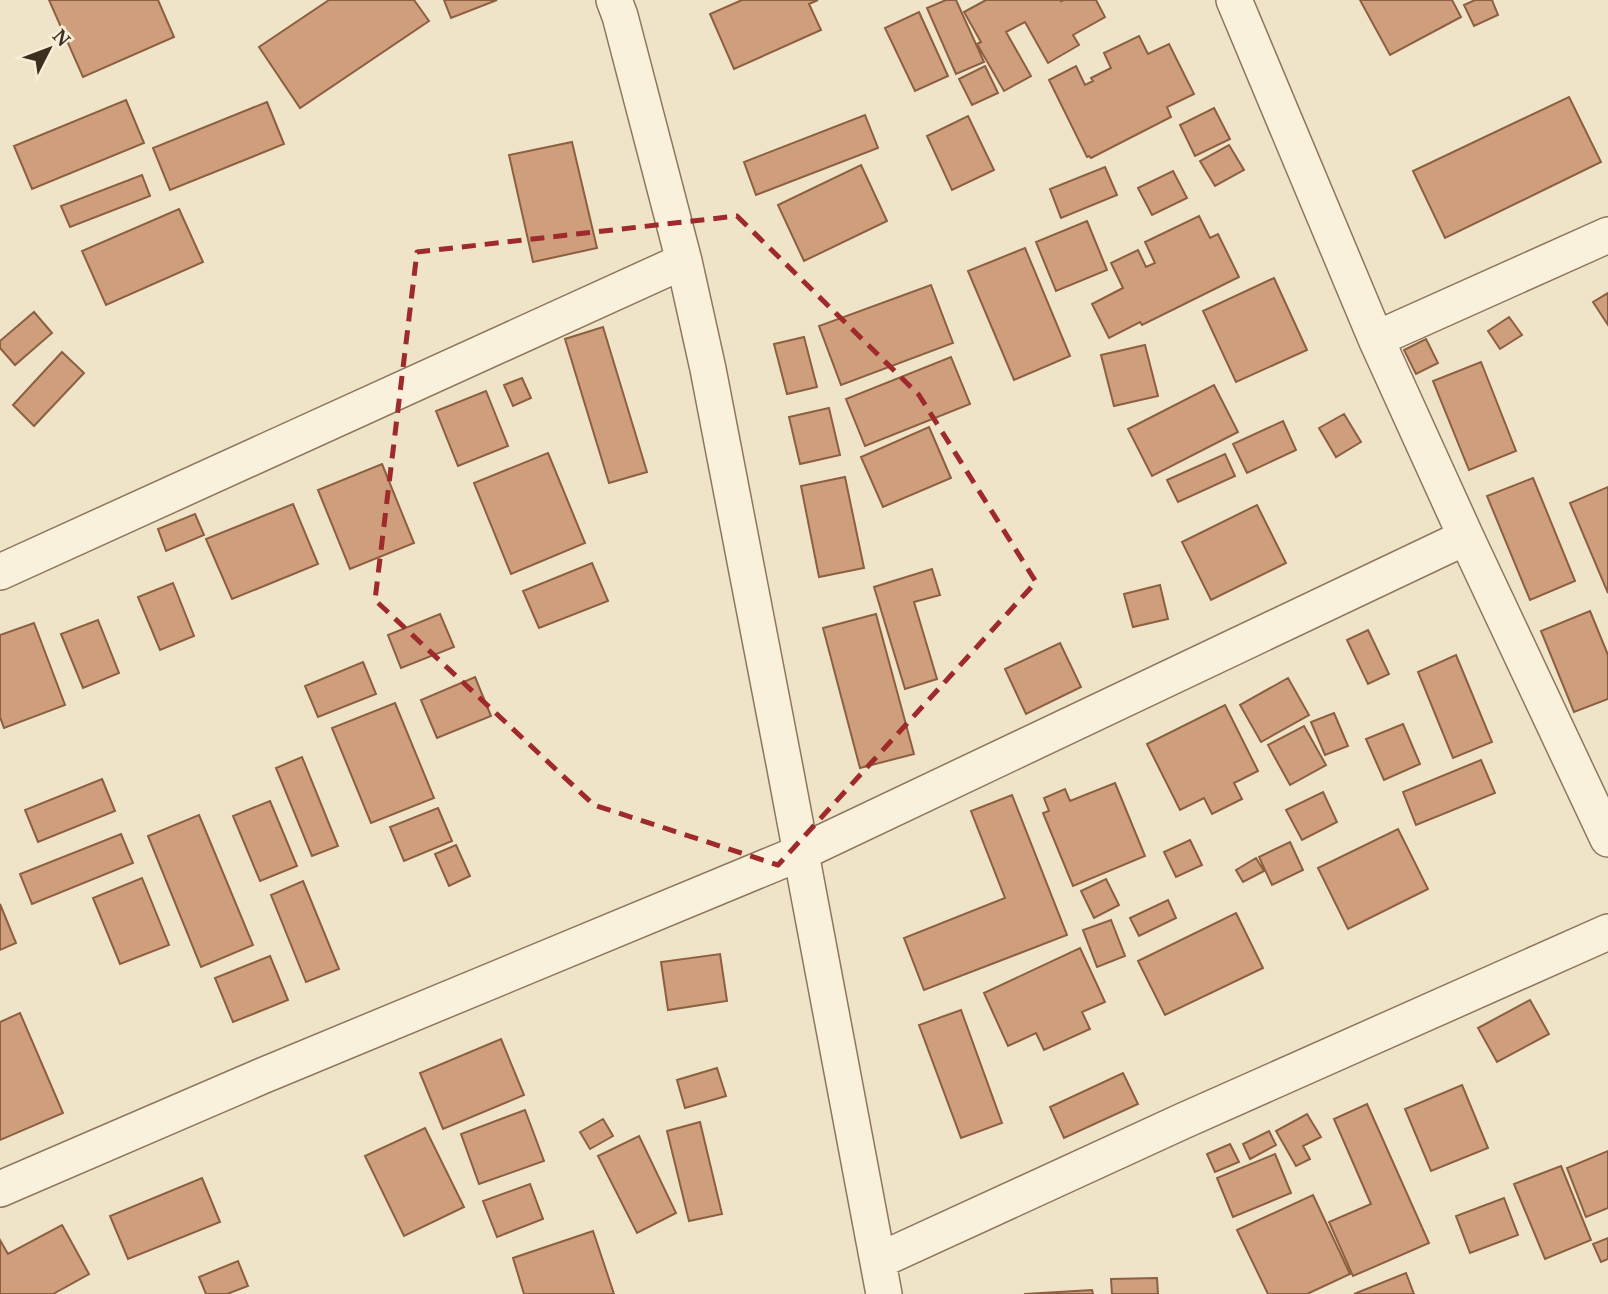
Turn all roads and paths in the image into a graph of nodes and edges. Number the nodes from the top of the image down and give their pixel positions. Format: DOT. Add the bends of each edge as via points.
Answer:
graph roads {
  1 [pos="614,0"];
  2 [pos="1234,0"];
  3 [pos="1608,235"];
  4 [pos="684,261"];
  5 [pos="1376,339"];
  6 [pos="1466,537"];
  7 [pos="0,572"];
  8 [pos="1608,839"];
  9 [pos="800,853"];
  10 [pos="1608,932"];
  11 [pos="0,1189"];
  12 [pos="881,1278"];
  1 -- 4 [label="street"];
  2 -- 5 [label="street"];
  3 -- 5 [label="street"];
  4 -- 7 [label="street"];
  4 -- 9 [label="street"];
  5 -- 6 [label="street"];
  6 -- 8 [label="street"];
  6 -- 9 [label="street"];
  9 -- 11 [label="street"];
  9 -- 12 [label="street"];
  10 -- 12 [label="street" via="1183,1121"];
}
